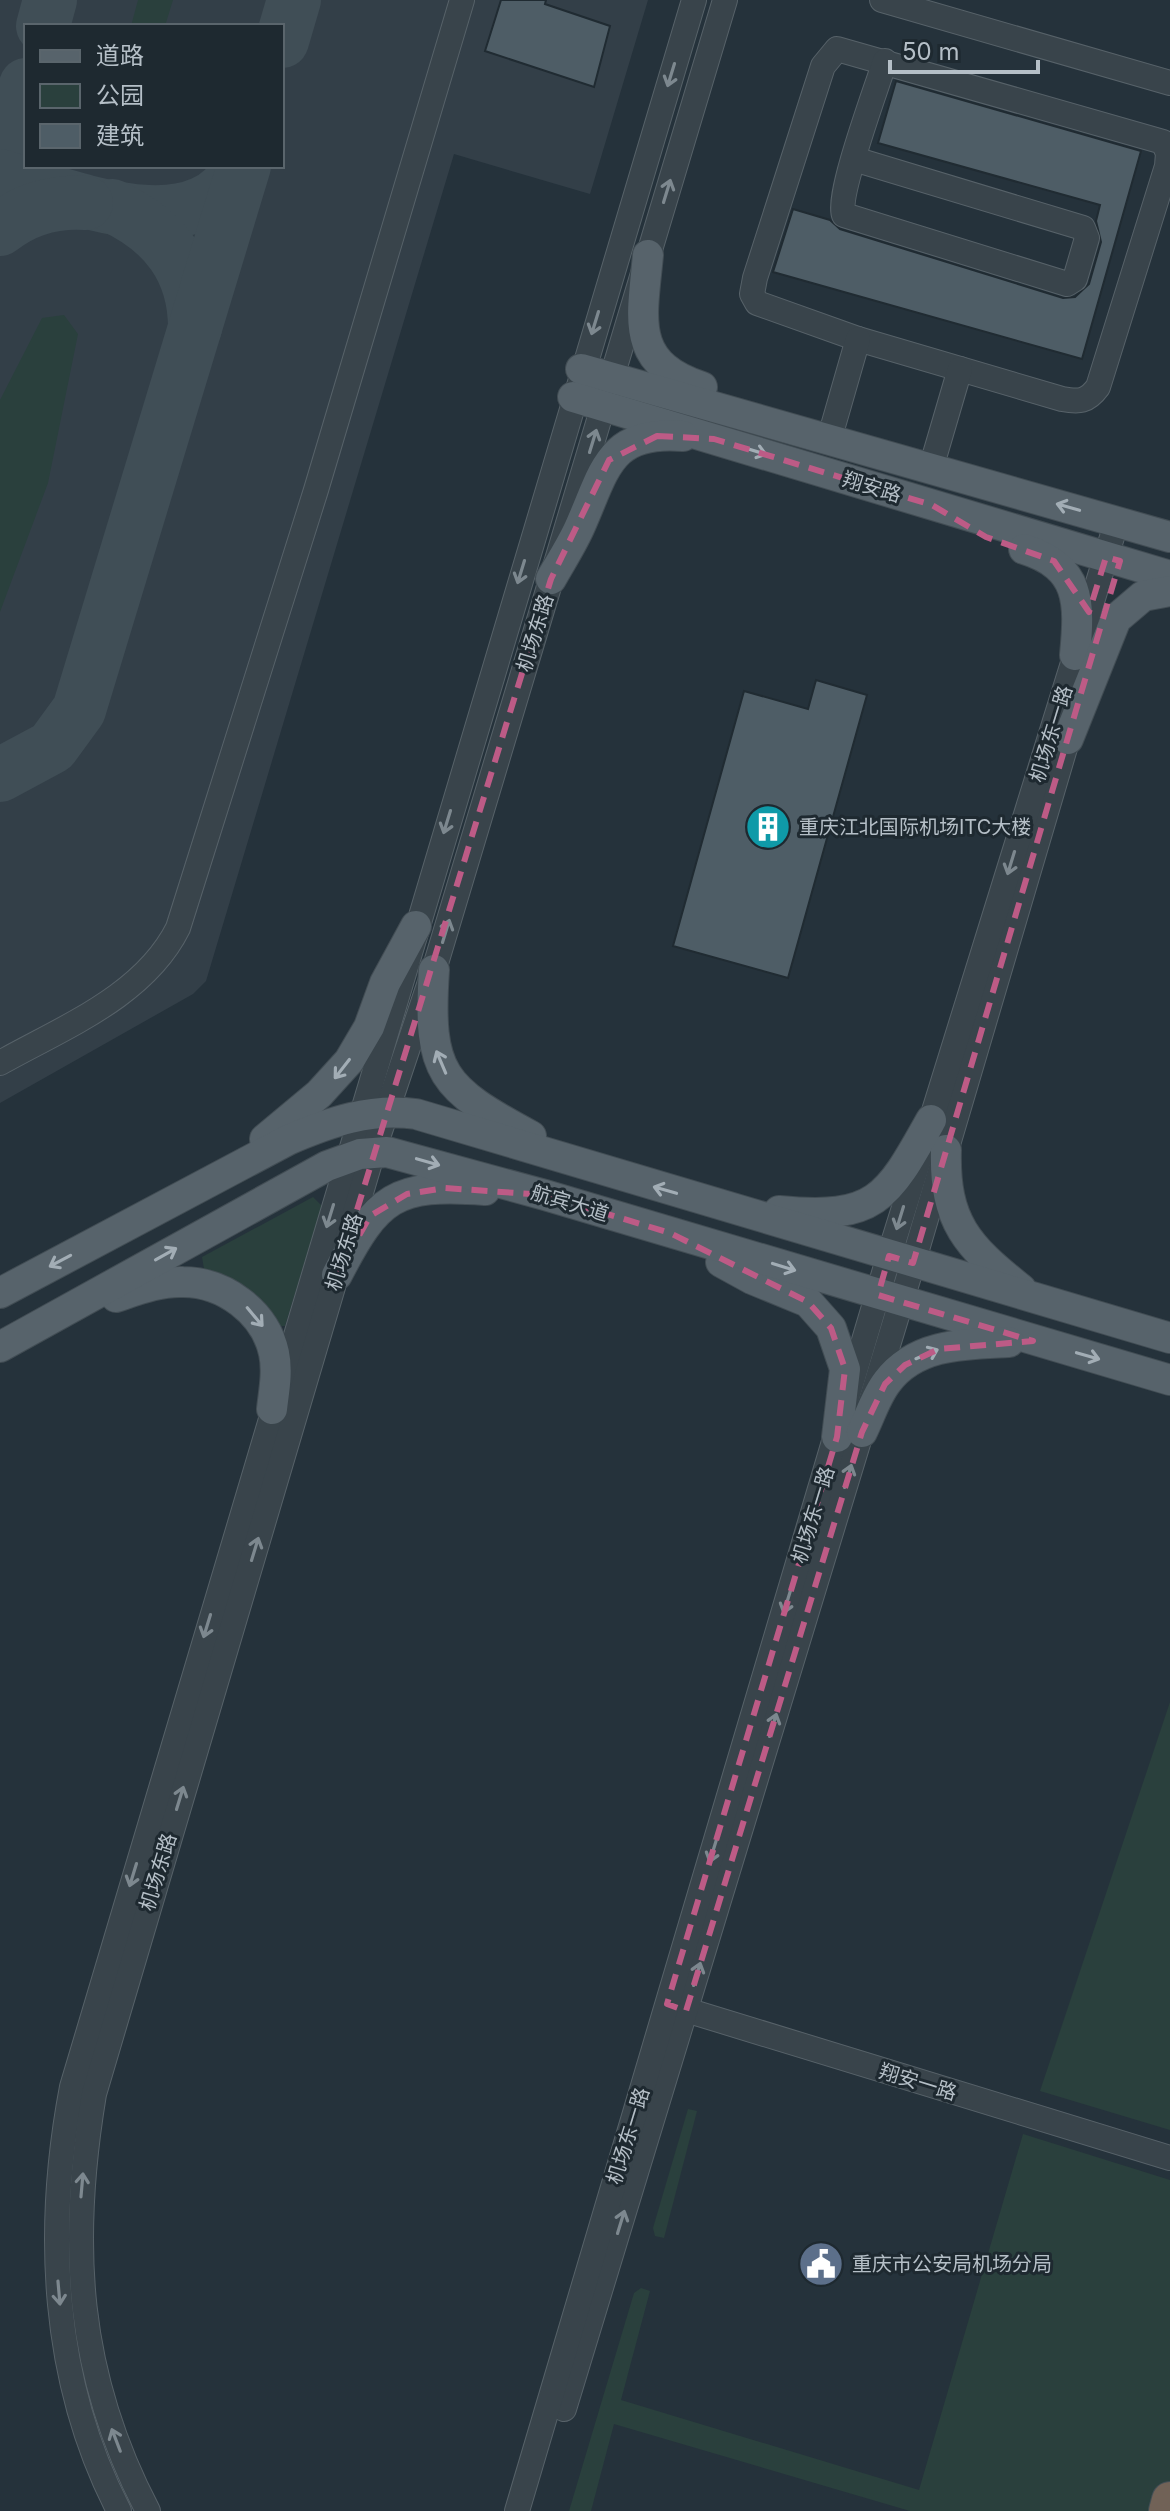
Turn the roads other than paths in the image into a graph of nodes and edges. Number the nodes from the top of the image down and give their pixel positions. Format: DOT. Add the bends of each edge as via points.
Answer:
graph roads {
  1 [pos="462,0"];
  2 [pos="694,0"];
  3 [pos="725,0"];
  4 [pos="894,2"];
  5 [pos="885,61"];
  6 [pos="1170,83"];
  7 [pos="854,159"];
  8 [pos="648,255"];
  9 [pos="858,339"];
  10 [pos="960,369"];
  11 [pos="577,383"];
  12 [pos="607,391"];
  13 [pos="818,437"];
  14 [pos="714,439"];
  15 [pos="931,468"];
  16 [pos="932,505"];
  17 [pos="1124,523"];
  18 [pos="1170,537"];
  19 [pos="1113,559"];
  20 [pos="1170,576"];
  21 [pos="551,579"];
  22 [pos="1170,591"];
  23 [pos="1075,655"];
  24 [pos="1068,739"];
  25 [pos="416,926"];
  26 [pos="434,970"];
  27 [pos="0,1063"];
  28 [pos="373,1113"];
  29 [pos="931,1120"];
  30 [pos="946,1150"];
  31 [pos="360,1154"];
  32 [pos="593,1169"];
  33 [pos="215,1179"];
  34 [pos="507,1184"];
  35 [pos="545,1195"];
  36 [pos="718,1206"];
  37 [pos="670,1233"];
  38 [pos="901,1260"];
  39 [pos="337,1275"];
  40 [pos="0,1293"];
  41 [pos="889,1298"];
  42 [pos="1032,1298"];
  43 [pos="53,1317"];
  44 [pos="1170,1338"];
  45 [pos="1033,1341"];
  46 [pos="0,1347"];
  47 [pos="1170,1380"];
  48 [pos="272,1409"];
  49 [pos="849,1435"];
  50 [pos="677,2008"];
  51 [pos="1170,2158"];
  52 [pos="1170,2500"];
  53 [pos="119,2511"];
  54 [pos="148,2511"];
  55 [pos="517,2511"];
  56 [pos="533,2511"];
  57 [pos="1167,2511"];
  1 -- 27 [label="street" via="178,928 169,946 133,984"];
  2 -- 11 [label="street, 机场东路, one-way"];
  8 -- 3 [label="street, 机场东路, one-way"];
  4 -- 6 [label="street"];
  5 -- 7 [label="street"];
  5 -- 9 [label="street" via="837,49 827,59 753,287 761,305"];
  5 -- 10 [label="street" via="1144,134 1163,142 1168,153 1098,387 1090,398 1062,399"];
  7 -- 7 [label="street" via="842,206 848,217 1067,284 1075,279 1087,238 1083,228"];
  8 -- 12 [label="street, 机场东路"];
  8 -- 13 [label="main road" via="644,324 659,366 680,380 765,408"];
  9 -- 10 [label="street"];
  9 -- 13 [label="street"];
  10 -- 15 [label="street"];
  11 -- 12 [label="main road, 翔安路"];
  11 -- 25 [label="street, 机场东路, one-way"];
  12 -- 13 [label="main road, 翔安路"];
  12 -- 14 [label="main road, 翔安路"];
  21 -- 12 [label="street, 机场东路, one-way"];
  13 -- 15 [label="main road, 翔安路"];
  14 -- 16 [label="main road, 翔安路, one-way"];
  14 -- 21 [label="main road" via="657,436 636,442 609,460"];
  17 -- 15 [label="main road, 翔安路, one-way"];
  16 -- 19 [label="main road, 翔安路"];
  16 -- 23 [label="main road" via="986,537 1040,554 1063,570 1078,613"];
  17 -- 18 [label="main road, 翔安路"];
  17 -- 19 [label="street, 机场东一路"];
  19 -- 20 [label="main road, 翔安路"];
  19 -- 23 [label="street, 机场东一路"];
  19 -- 24 [label="street, 机场东一路"];
  26 -- 21 [label="street, 机场东路, one-way"];
  22 -- 24 [label="main road" via="1143,596 1116,619"];
  23 -- 29 [label="street, 机场东一路, one-way"];
  24 -- 30 [label="street, 机场东一路"];
  25 -- 28 [label="street, 机场东路"];
  25 -- 33 [label="main road, one-way" via="385,983 369,1027 335,1079"];
  26 -- 28 [label="street, 机场东路"];
  32 -- 26 [label="main road, one-way" via="476,1107 455,1086 444,1071 433,1036"];
  28 -- 31 [label="street, 机场东路"];
  28 -- 32 [label="main road, 航宾大道" via="416,1114"];
  28 -- 33 [label="main road, 航宾大道" via="288,1140"];
  29 -- 36 [label="main road" via="898,1179 857,1209 812,1214"];
  29 -- 38 [label="street, 机场东一路, one-way"];
  30 -- 38 [label="street, 机场东一路"];
  30 -- 42 [label="main road" via="949,1202 966,1239"];
  31 -- 34 [label="main road, 航宾大道, one-way" via="402,1154"];
  31 -- 39 [label="street, 机场东路"];
  43 -- 31 [label="main road, one-way"];
  31 -- 48 [label="street, 机场东路, one-way"];
  32 -- 34 [label="main road" via="486,1149 481,1165"];
  36 -- 32 [label="main road, 航宾大道, one-way"];
  33 -- 40 [label="main road, 航宾大道, one-way"];
  34 -- 35 [label="main road, 航宾大道"];
  35 -- 37 [label="main road, 航宾大道"];
  35 -- 39 [label="main road" via="445,1188 407,1194 370,1216"];
  36 -- 38 [label="main road, 航宾大道"];
  37 -- 41 [label="main road, 航宾大道, one-way"];
  37 -- 49 [label="main road" via="752,1279 796,1295 821,1314 845,1369"];
  38 -- 41 [label="street, 机场东一路"];
  38 -- 42 [label="main road, 航宾大道"];
  54 -- 39 [label="street, 机场东路, one-way" via="117,2444 91,2357 79,2262 86,2141 106,2046"];
  41 -- 45 [label="main road, 航宾大道"];
  41 -- 49 [label="street, 机场东一路"];
  42 -- 44 [label="main road, 航宾大道"];
  43 -- 46 [label="main road"];
  43 -- 48 [label="main road, one-way" via="163,1283 183,1281 219,1289 249,1309 269,1338 276,1372"];
  45 -- 47 [label="main road, 航宾大道, one-way"];
  49 -- 45 [label="main road, one-way" via="885,1384 921,1356 958,1344"];
  48 -- 53 [label="street, 机场东路, one-way" via="83,2043 64,2132 55,2219 60,2306 79,2410"];
  49 -- 50 [label="street, 机场东一路"];
  50 -- 51 [label="street, 翔安一路"];
  50 -- 55 [label="street, 机场东一路"];
  56 -- 50 [label="street, 机场东一路, one-way"];
  52 -- 57 [label="highway"];
}
